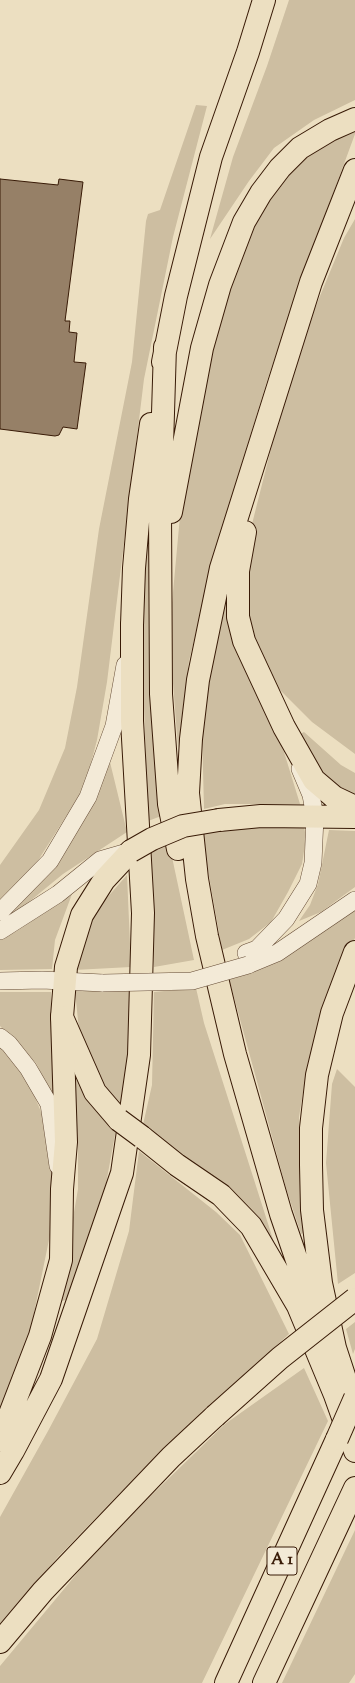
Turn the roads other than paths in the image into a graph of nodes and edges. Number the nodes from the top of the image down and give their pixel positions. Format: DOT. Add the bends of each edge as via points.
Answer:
graph roads {
  1 [pos="264,0"];
  2 [pos="271,0"];
  3 [pos="248,52"];
  4 [pos="355,119"];
  5 [pos="355,170"];
  6 [pos="355,195"];
  7 [pos="312,282"];
  8 [pos="166,347"];
  9 [pos="258,452"];
  10 [pos="132,625"];
  11 [pos="160,635"];
  12 [pos="284,727"];
  13 [pos="351,813"];
  14 [pos="315,817"];
  15 [pos="96,875"];
  16 [pos="355,900"];
  17 [pos="0,912"];
  18 [pos="0,932"];
  19 [pos="355,952"];
  20 [pos="247,959"];
  21 [pos="0,981"];
  22 [pos="64,981"];
  23 [pos="62,1017"];
  24 [pos="0,1037"];
  25 [pos="62,1188"];
  26 [pos="355,1299"];
  27 [pos="298,1306"];
  28 [pos="335,1348"];
  29 [pos="355,1398"];
  30 [pos="355,1409"];
  31 [pos="0,1440"];
  32 [pos="355,1451"];
  33 [pos="0,1473"];
  34 [pos="355,1488"];
  35 [pos="0,1642"];
  36 [pos="226,1683"];
  37 [pos="264,1683"];
  1 -- 3 [label="main road"];
  2 -- 3 [label="main road"];
  3 -- 8 [label="main road" via="211,156"];
  4 -- 11 [label="main road" via="300,148 280,168 244,222 220,285 202,348 173,499"];
  5 -- 7 [label="main road"];
  6 -- 7 [label="main road"];
  7 -- 9 [label="main road"];
  8 -- 10 [label="main road" via="150,427 140,499"];
  8 -- 11 [label="main road" via="160,493"];
  9 -- 12 [label="main road" via="238,571 238,617 244,641"];
  9 -- 28 [label="main road" via="221,568 198,680 188,793 192,843 206,936 235,1054 281,1214 315,1314"];
  10 -- 17 [label="street" via="114,726 88,797 50,861"];
  10 -- 33 [label="main road" via="132,721 143,913 139,1055 122,1173 52,1379"];
  11 -- 27 [label="main road" via="161,694 169,804 198,951 240,1115 296,1288"];
  12 -- 13 [label="main road" via="314,780"];
  12 -- 14 [label="street" via="310,794"];
  13 -- 14 [label="main road"];
  14 -- 15 [label="main road, bridge" via="261,816 183,826 152,839"];
  14 -- 20 [label="street" via="313,863 308,884 286,919"];
  15 -- 18 [label="street" via="58,894"];
  15 -- 22 [label="main road" via="73,943"];
  16 -- 20 [label="street" via="283,949"];
  19 -- 28 [label="main road" via="332,1013 317,1075 311,1128 312,1210 321,1282"];
  20 -- 22 [label="street, bridge" via="192,981"];
  21 -- 22 [label="street"];
  22 -- 23 [label="main road"];
  23 -- 25 [label="main road" via="66,1142"];
  23 -- 27 [label="main road, bridge" via="95,1092 119,1120 221,1195 252,1226"];
  24 -- 25 [label="street" via="28,1068 48,1104"];
  25 -- 31 [label="main road" via="61,1260 40,1336"];
  26 -- 35 [label="main road, bridge" via="280,1358 160,1468 43,1591"];
  27 -- 32 [label="main road"];
  28 -- 30 [label="main road"];
  29 -- 36 [label="main road, A 1, bridge"];
  34 -- 37 [label="main road, A 1"];
}
